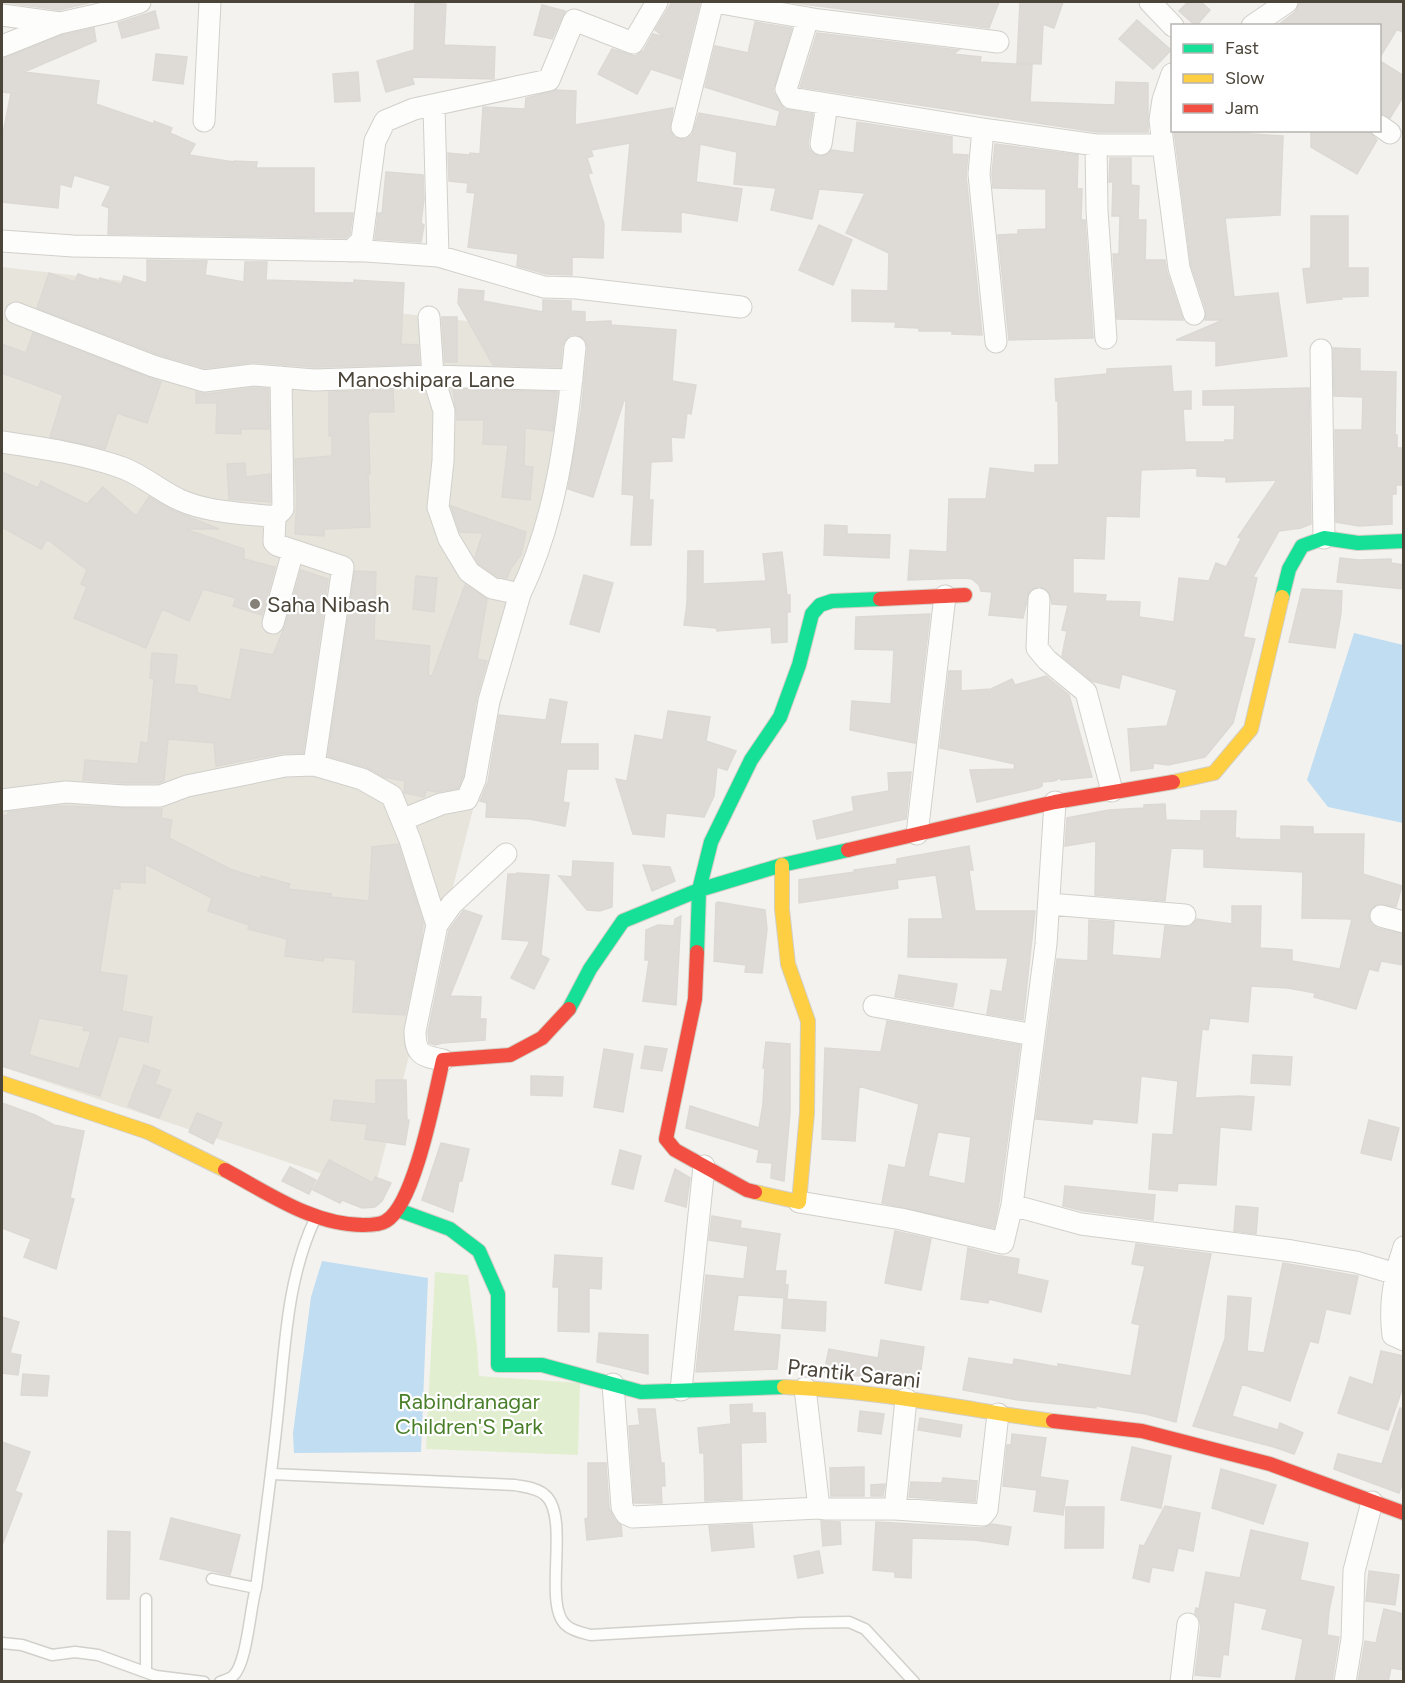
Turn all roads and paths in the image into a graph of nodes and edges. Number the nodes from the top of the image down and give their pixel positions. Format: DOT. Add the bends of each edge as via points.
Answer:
graph roads {
  1 [pos="140,2"];
  2 [pos="210,2"];
  3 [pos="657,2"];
  4 [pos="714,2"];
  5 [pos="1150,2"];
  6 [pos="1287,2"];
  7 [pos="2,15"];
  8 [pos="808,18"];
  9 [pos="60,23"];
  10 [pos="1171,24"];
  11 [pos="1255,24"];
  12 [pos="998,42"];
  13 [pos="2,46"];
  14 [pos="1171,79"];
  15 [pos="827,104"];
  16 [pos="434,106"];
  17 [pos="204,122"];
  18 [pos="682,127"];
  19 [pos="983,129"];
  20 [pos="821,144"];
  21 [pos="1096,145"];
  22 [pos="1162,145"];
  23 [pos="2,241"];
  24 [pos="351,251"];
  25 [pos="438,256"];
  26 [pos="741,307"];
  27 [pos="16,313"];
  28 [pos="1194,314"];
  29 [pos="429,317"];
  30 [pos="1106,338"];
  31 [pos="996,342"];
  32 [pos="574,347"];
  33 [pos="1321,350"];
  34 [pos="433,376"];
  35 [pos="281,377"];
  36 [pos="572,380"];
  37 [pos="2,442"];
  38 [pos="275,517"];
  39 [pos="1324,538"];
  40 [pos="1404,541"];
  41 [pos="293,551"];
  42 [pos="520,594"];
  43 [pos="955,595"];
  44 [pos="1039,599"];
  45 [pos="273,623"];
  46 [pos="314,765"];
  47 [pos="1112,791"];
  48 [pos="2,800"];
  49 [pos="1055,802"];
  50 [pos="402,820"];
  51 [pos="917,834"];
  52 [pos="506,854"];
  53 [pos="782,865"];
  54 [pos="699,890"];
  55 [pos="1049,904"];
  56 [pos="1185,915"];
  57 [pos="1382,916"];
  58 [pos="1404,922"];
  59 [pos="437,925"];
  60 [pos="874,1006"];
  61 [pos="1034,1035"];
  62 [pos="443,1060"];
  63 [pos="2,1083"];
  64 [pos="704,1166"];
  65 [pos="799,1202"];
  66 [pos="1012,1205"];
  67 [pos="398,1210"];
  68 [pos="316,1216"];
  69 [pos="1404,1247"];
  70 [pos="1396,1274"];
  71 [pos="1404,1340"];
  72 [pos="613,1384"];
  73 [pos="805,1388"];
  74 [pos="681,1390"];
  75 [pos="906,1399"];
  76 [pos="998,1414"];
  77 [pos="272,1474"];
  78 [pos="1372,1502"];
  79 [pos="819,1508"];
  80 [pos="895,1509"];
  81 [pos="1404,1513"];
  82 [pos="212,1579"];
  83 [pos="256,1588"];
  84 [pos="146,1599"];
  85 [pos="1188,1624"];
  86 [pos="2,1643"];
  87 [pos="146,1672"];
  88 [pos="204,1682"];
  89 [pos="220,1682"];
  90 [pos="914,1682"];
  91 [pos="1181,1682"];
  92 [pos="1345,1682"];
  1 -- 9 [label="street"];
  2 -- 17 [label="street"];
  3 -- 16 [label="street" via="633,43 574,20 549,80"];
  4 -- 8 [label="street"];
  4 -- 18 [label="street"];
  5 -- 10 [label="street"];
  6 -- 11 [label="street"];
  7 -- 9 [label="street"];
  8 -- 12 [label="street"];
  8 -- 15 [label="street" via="786,89 791,98"];
  9 -- 13 [label="street"];
  14 -- 22 [label="street" via="1162,100"];
  15 -- 19 [label="street"];
  15 -- 20 [label="street"];
  16 -- 24 [label="street" via="385,121 375,141 362,240"];
  16 -- 25 [label="street"];
  19 -- 21 [label="street"];
  19 -- 31 [label="street" via="979,174"];
  21 -- 22 [label="street"];
  21 -- 30 [label="street"];
  22 -- 28 [label="street" via="1179,268"];
  23 -- 24 [label="street"];
  24 -- 25 [label="street"];
  25 -- 26 [label="street" via="544,287"];
  27 -- 35 [label="street, Manoshipara Lane" via="183,376 204,381 253,375"];
  29 -- 34 [label="street"];
  32 -- 36 [label="street"];
  33 -- 39 [label="street"];
  34 -- 35 [label="street, Manoshipara Lane" via="314,380"];
  34 -- 36 [label="street, Manoshipara Lane"];
  34 -- 42 [label="street" via="444,411 438,507 448,539 469,572 492,588"];
  35 -- 38 [label="street" via="283,509"];
  36 -- 42 [label="street" via="549,513 534,564"];
  37 -- 38 [label="street" via="90,458 126,469 180,500 202,507"];
  38 -- 41 [label="street" via="274,542"];
  39 -- 40 [label="street" via="1358,543"];
  39 -- 47 [label="street" via="1302,546 1289,569 1251,729 1214,773"];
  41 -- 45 [label="street"];
  41 -- 46 [label="street" via="343,567"];
  42 -- 50 [label="street" via="489,701 475,780 466,799 441,804"];
  43 -- 51 [label="street"];
  43 -- 54 [label="street" via="832,601 820,605 812,614 780,717 751,760 711,842"];
  44 -- 47 [label="street" via="1038,648 1086,692"];
  46 -- 48 [label="street" via="285,766 187,786 160,796 66,792"];
  46 -- 50 [label="street" via="362,779 392,796"];
  47 -- 49 [label="street"];
  49 -- 51 [label="street"];
  49 -- 55 [label="street"];
  50 -- 59 [label="street"];
  51 -- 53 [label="street"];
  52 -- 59 [label="street" via="452,903"];
  53 -- 54 [label="street"];
  53 -- 65 [label="street" via="788,964 808,1021 807,1113"];
  54 -- 62 [label="street" via="623,921 590,969 569,1009 542,1038 510,1055"];
  54 -- 64 [label="street" via="695,999 666,1139 675,1150"];
  55 -- 56 [label="street"];
  55 -- 61 [label="street"];
  57 -- 58 [label="street"];
  59 -- 62 [label="street" via="415,1044 419,1052"];
  60 -- 61 [label="street"];
  61 -- 66 [label="street"];
  62 -- 67 [label="street" via="422,1149"];
  63 -- 68 [label="street" via="149,1132"];
  64 -- 65 [label="street" via="747,1190"];
  64 -- 74 [label="street"];
  65 -- 66 [label="street" via="901,1219 1003,1243"];
  66 -- 70 [label="street" via="1081,1224 1292,1251 1356,1262"];
  67 -- 68 [label="street" via="386,1221 373,1224"];
  67 -- 72 [label="street, Prantik Sarani" via="450,1229 479,1251 498,1294 498,1365 542,1365"];
  68 -- 77 [label="lane" via="292,1290"];
  69 -- 70 [label="street"];
  70 -- 71 [label="street" via="1390,1314 1393,1335"];
  72 -- 74 [label="street, Prantik Sarani" via="641,1392"];
  72 -- 79 [label="street" via="622,1506 626,1514"];
  73 -- 74 [label="street, Prantik Sarani"];
  73 -- 75 [label="street, Prantik Sarani"];
  73 -- 79 [label="street"];
  75 -- 76 [label="street, Prantik Sarani"];
  75 -- 80 [label="street"];
  76 -- 78 [label="street, Prantik Sarani" via="1142,1431 1270,1464"];
  76 -- 80 [label="street" via="987,1510 983,1515"];
  77 -- 83 [label="lane"];
  77 -- 90 [label="lane" via="531,1488 552,1504 558,1606 564,1624 574,1630 591,1635 849,1622 865,1629"];
  78 -- 81 [label="street, Prantik Sarani"];
  78 -- 92 [label="street" via="1354,1571 1352,1639"];
  79 -- 80 [label="street"];
  82 -- 83 [label="lane"];
  83 -- 89 [label="lane" via="242,1663 233,1677"];
  84 -- 87 [label="lane"];
  85 -- 91 [label="street"];
  86 -- 87 [label="lane" via="52,1655 98,1655"];
  87 -- 88 [label="lane"];
}
